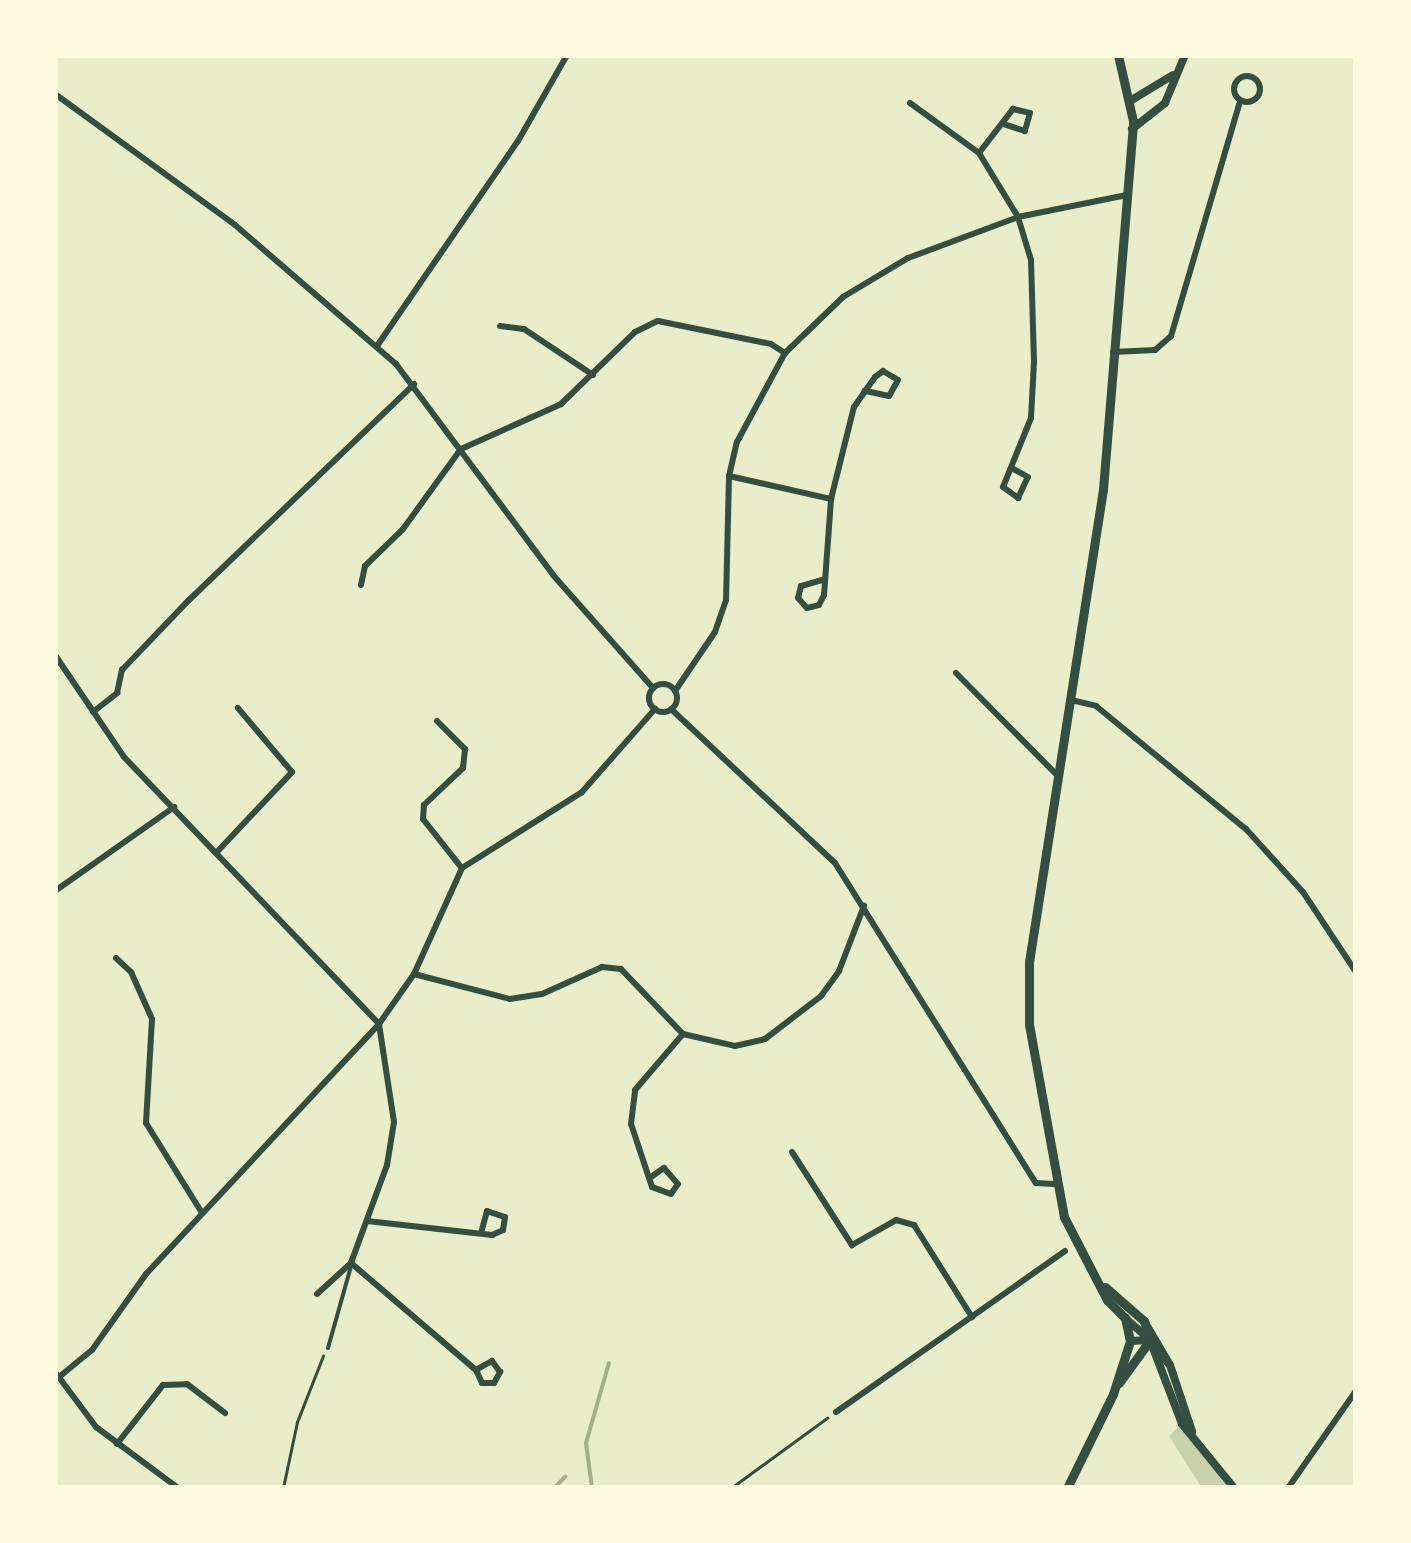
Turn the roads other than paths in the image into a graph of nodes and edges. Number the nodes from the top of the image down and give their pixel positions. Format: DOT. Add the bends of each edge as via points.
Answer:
graph roads {
  1 [pos="567,55"];
  2 [pos="1118,55"];
  3 [pos="1185,55"];
  4 [pos="1176,72"];
  5 [pos="55,94"];
  6 [pos="1130,101"];
  7 [pos="1240,101"];
  8 [pos="910,103"];
  9 [pos="1002,124"];
  10 [pos="1132,130"];
  11 [pos="979,153"];
  12 [pos="1127,194"];
  13 [pos="1018,217"];
  14 [pos="500,326"];
  15 [pos="376,346"];
  16 [pos="1113,352"];
  17 [pos="785,354"];
  18 [pos="593,374"];
  19 [pos="414,384"];
  20 [pos="865,391"];
  21 [pos="461,450"];
  22 [pos="1012,468"];
  23 [pos="729,476"];
  24 [pos="831,499"];
  25 [pos="822,580"];
  26 [pos="360,585"];
  27 [pos="55,655"];
  28 [pos="956,674"];
  29 [pos="654,688"];
  30 [pos="675,691"];
  31 [pos="1072,700"];
  32 [pos="238,708"];
  33 [pos="671,708"];
  34 [pos="655,709"];
  35 [pos="93,712"];
  36 [pos="437,721"];
  37 [pos="1059,776"];
  38 [pos="174,807"];
  39 [pos="216,853"];
  40 [pos="462,868"];
  41 [pos="55,891"];
  42 [pos="864,905"];
  43 [pos="116,958"];
  44 [pos="1356,972"];
  45 [pos="414,974"];
  46 [pos="379,1024"];
  47 [pos="683,1034"];
  48 [pos="792,1152"];
  49 [pos="651,1177"];
  50 [pos="1058,1184"];
  51 [pos="202,1214"];
  52 [pos="367,1221"];
  53 [pos="482,1230"];
  54 [pos="1078,1243"];
  55 [pos="351,1263"];
  56 [pos="1100,1282"];
  57 [pos="317,1294"];
  58 [pos="972,1317"];
  59 [pos="1126,1318"];
  60 [pos="1144,1320"];
  61 [pos="1150,1340"];
  62 [pos="1130,1342"];
  63 [pos="328,1348"];
  64 [pos="1137,1358"];
  65 [pos="1154,1361"];
  66 [pos="1170,1364"];
  67 [pos="476,1370"];
  68 [pos="57,1374"];
  69 [pos="1356,1391"];
  70 [pos="1113,1394"];
  71 [pos="836,1412"];
  72 [pos="225,1413"];
  73 [pos="1192,1431"];
  74 [pos="117,1444"];
  75 [pos="178,1488"];
  76 [pos="1066,1488"];
  77 [pos="1234,1488"];
  78 [pos="1288,1488"];
  1 -- 15 [label="street" via="518,141"];
  2 -- 6 [label="main road"];
  3 -- 4 [label="street"];
  4 -- 6 [label="street" via="1149,95"];
  4 -- 10 [label="street" via="1165,103"];
  5 -- 15 [label="street" via="158,164"];
  6 -- 10 [label="main road"];
  7 -- 7 [label="street" via="1237,80 1256,80 1256,100"];
  7 -- 16 [label="street" via="1171,336 1155,350"];
  8 -- 11 [label="street"];
  9 -- 9 [label="street" via="1013,109 1030,113 1026,131"];
  9 -- 11 [label="street"];
  10 -- 12 [label="main road"];
  11 -- 13 [label="street"];
  12 -- 13 [label="street"];
  12 -- 16 [label="main road"];
  13 -- 17 [label="street" via="871,278"];
  13 -- 22 [label="street" via="1030,260 1034,362 1031,418"];
  14 -- 18 [label="street" via="524,328"];
  15 -- 19 [label="street"];
  16 -- 31 [label="main road" via="1103,489"];
  17 -- 18 [label="street" via="771,344 658,321 635,332"];
  17 -- 23 [label="street" via="751,410"];
  18 -- 21 [label="street" via="561,404"];
  19 -- 21 [label="street"];
  19 -- 35 [label="street" via="189,600 122,670 117,692"];
  20 -- 20 [label="street" via="883,371 898,380 889,396"];
  20 -- 24 [label="street" via="854,408"];
  21 -- 26 [label="street" via="403,530 365,566"];
  21 -- 29 [label="street" via="553,575"];
  22 -- 22 [label="street" via="1003,487 1018,498 1028,477"];
  23 -- 24 [label="street"];
  23 -- 30 [label="street" via="726,600 715,632"];
  24 -- 25 [label="street"];
  25 -- 25 [label="street" via="819,606 807,608 798,598 801,586"];
  27 -- 35 [label="street"];
  28 -- 37 [label="street"];
  29 -- 30 [label="street" via="662,684"];
  29 -- 34 [label="street"];
  30 -- 33 [label="street"];
  31 -- 37 [label="main road"];
  31 -- 44 [label="street" via="1096,706 1246,829 1304,892"];
  32 -- 39 [label="street" via="292,772"];
  33 -- 34 [label="street"];
  33 -- 42 [label="street" via="792,819"];
  34 -- 40 [label="street" via="582,792"];
  35 -- 38 [label="street" via="124,757"];
  36 -- 40 [label="street" via="465,748 463,768 424,805 424,819"];
  37 -- 50 [label="main road" via="1028,962 1033,1060"];
  38 -- 39 [label="street"];
  38 -- 41 [label="street"];
  39 -- 46 [label="street"];
  40 -- 45 [label="street"];
  42 -- 47 [label="street" via="838,971 794,1020 765,1039 735,1046"];
  42 -- 50 [label="street" via="1036,1184"];
  43 -- 51 [label="street" via="132,972 152,1020 146,1123"];
  45 -- 46 [label="street"];
  45 -- 47 [label="street" via="510,999 542,994 602,967 621,969"];
  46 -- 51 [label="street"];
  46 -- 52 [label="street" via="394,1122"];
  47 -- 49 [label="street" via="635,1090 631,1124"];
  48 -- 58 [label="street" via="852,1246 896,1220 914,1225"];
  49 -- 49 [label="street" via="660,1194 678,1184 664,1168"];
  50 -- 54 [label="main road"];
  51 -- 68 [label="street" via="146,1274 92,1350"];
  52 -- 53 [label="street"];
  52 -- 55 [label="street"];
  53 -- 53 [label="street" via="501,1232 504,1218 487,1211"];
  54 -- 56 [label="main road"];
  54 -- 58 [label="street"];
  55 -- 57 [label="street"];
  55 -- 63 [label="lane"];
  55 -- 67 [label="street"];
  56 -- 59 [label="main road"];
  56 -- 60 [label="main road"];
  58 -- 71 [label="street"];
  59 -- 61 [label="street"];
  59 -- 62 [label="main road"];
  60 -- 61 [label="main road"];
  60 -- 66 [label="street"];
  61 -- 62 [label="street"];
  61 -- 64 [label="main road"];
  61 -- 65 [label="street"];
  61 -- 66 [label="street"];
  62 -- 70 [label="main road"];
  64 -- 65 [label="street"];
  64 -- 70 [label="main road"];
  65 -- 73 [label="street" via="1182,1424"];
  66 -- 73 [label="street"];
  68 -- 74 [label="street"];
  69 -- 78 [label="street"];
  70 -- 76 [label="main road"];
  72 -- 74 [label="street" via="188,1384 163,1384"];
  73 -- 77 [label="street"];
  74 -- 75 [label="street"];
}
